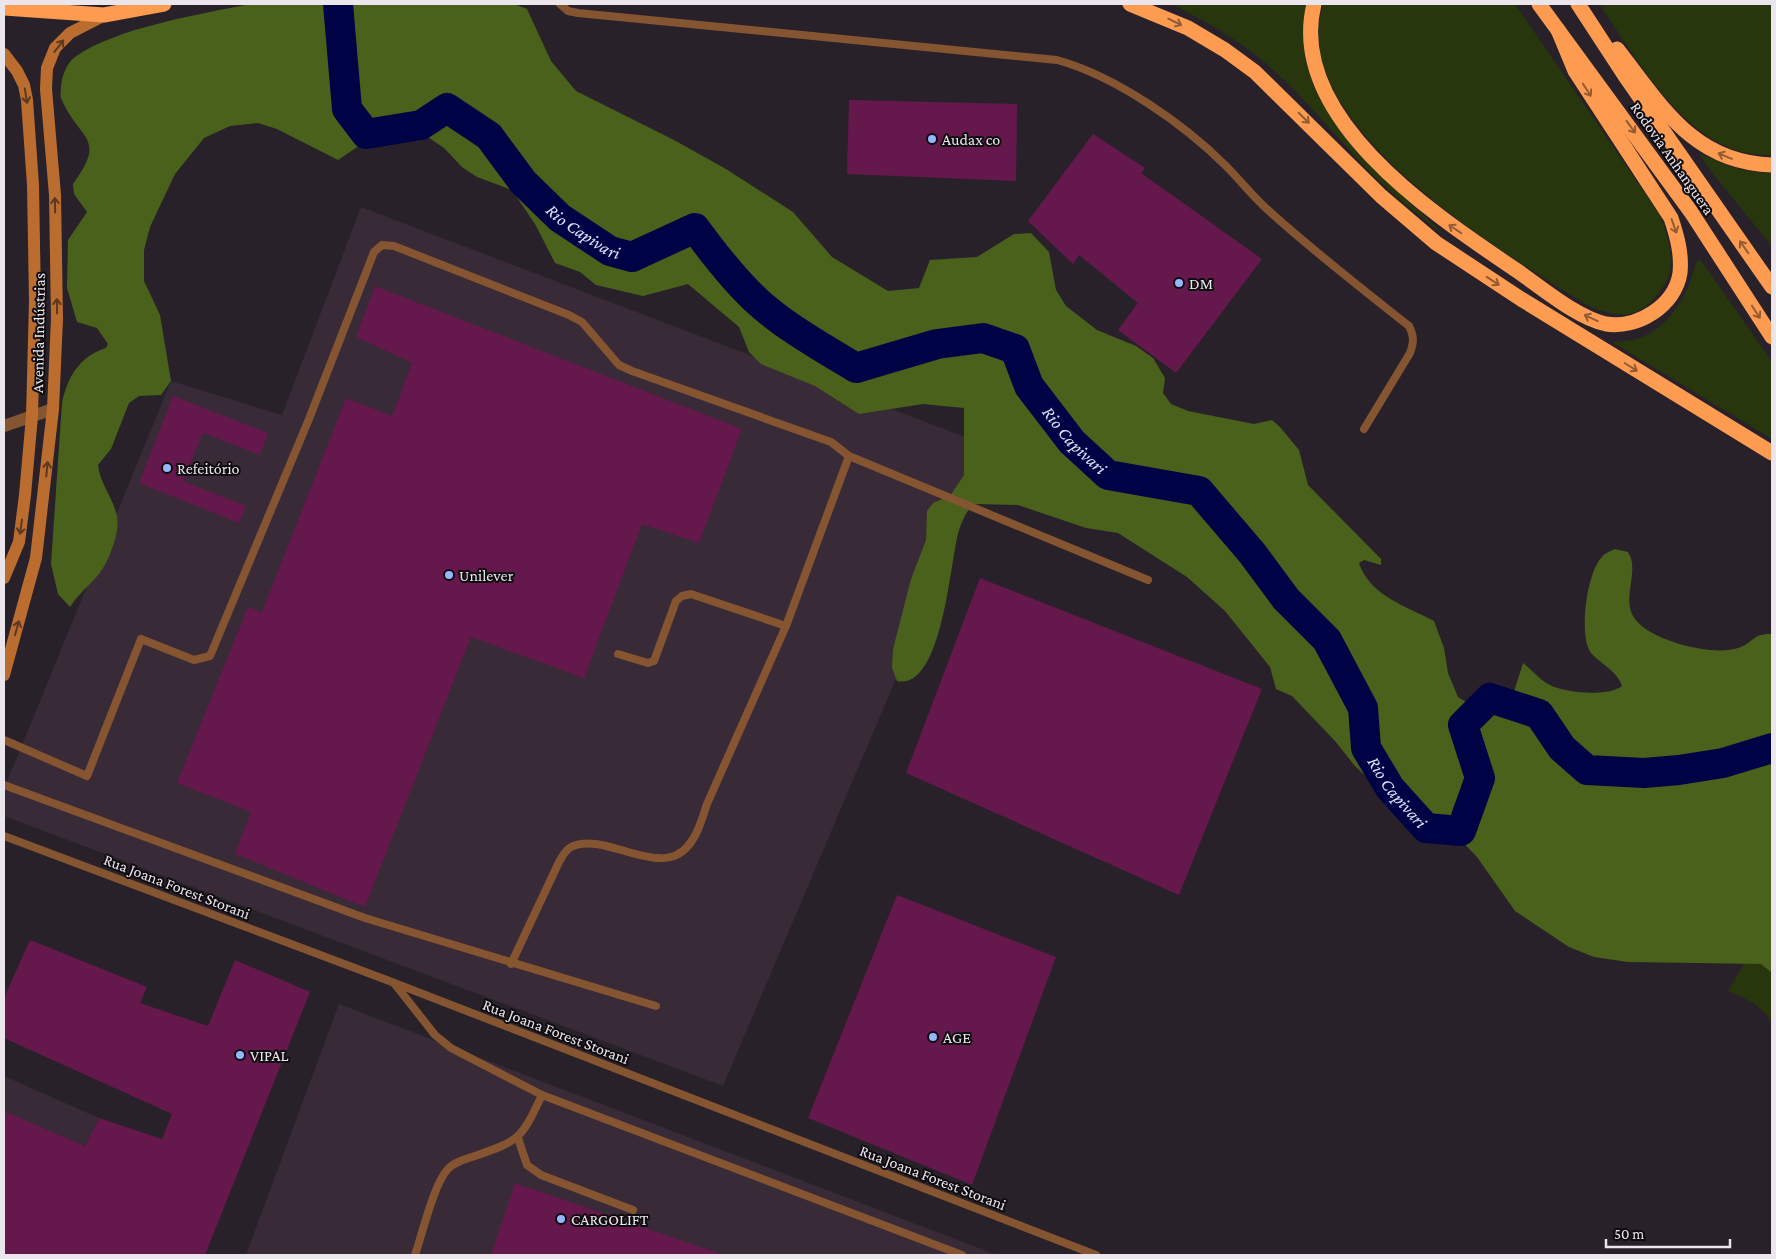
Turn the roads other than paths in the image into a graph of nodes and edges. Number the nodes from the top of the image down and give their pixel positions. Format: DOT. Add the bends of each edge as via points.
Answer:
graph roads {
  1 [pos="135,4"];
  2 [pos="164,4"];
  3 [pos="560,4"];
  4 [pos="1130,4"];
  5 [pos="1314,4"];
  6 [pos="1539,4"];
  7 [pos="1578,4"];
  8 [pos="1582,4"];
  9 [pos="4,8"];
  10 [pos="104,15"];
  11 [pos="1558,30"];
  12 [pos="4,54"];
  13 [pos="1772,165"];
  14 [pos="1772,287"];
  15 [pos="1772,337"];
  16 [pos="53,409"];
  17 [pos="32,416"];
  18 [pos="4,426"];
  19 [pos="1364,430"];
  20 [pos="1772,453"];
  21 [pos="849,456"];
  22 [pos="4,578"];
  23 [pos="1148,580"];
  24 [pos="786,626"];
  25 [pos="618,654"];
  26 [pos="4,675"];
  27 [pos="4,740"];
  28 [pos="4,785"];
  29 [pos="4,836"];
  30 [pos="511,964"];
  31 [pos="392,982"];
  32 [pos="656,1006"];
  33 [pos="542,1095"];
  34 [pos="518,1138"];
  35 [pos="633,1210"];
  36 [pos="415,1255"];
  37 [pos="962,1255"];
  38 [pos="1096,1255"];
  1 -- 10 [label="highway"];
  2 -- 10 [label="highway"];
  3 -- 19 [label="lane" via="568,12 1056,60 1082,67 1110,81 1183,128 1281,222 1409,326 1414,344"];
  4 -- 20 [label="highway, one-way" via="1195,32 1255,72 1381,196 1436,243"];
  11 -- 5 [label="highway, one-way" via="1575,71 1671,218 1678,238 1680,275 1675,287 1658,308 1643,319 1628,324 1604,324 1572,308 1437,217 1387,172 1349,130 1322,87 1310,29"];
  6 -- 11 [label="highway, Rodovia Anhanguera"];
  14 -- 7 [label="highway, Rodovia Anhanguera, one-way" via="1624,76"];
  13 -- 8 [label="highway, one-way" via="1752,165 1726,158 1679,126"];
  9 -- 10 [label="highway"];
  16 -- 10 [label="street, Avenida Indústrias, one-way" via="57,310 55,195 47,68 55,48 70,33"];
  11 -- 15 [label="highway, Rodovia Anhanguera, one-way" via="1686,204"];
  12 -- 17 [label="street, Avenida Indústrias, one-way" via="17,71 27,100 35,259"];
  16 -- 17 [label="street"];
  26 -- 16 [label="street, Avenida Indústrias, one-way" via="36,558"];
  17 -- 18 [label="street"];
  17 -- 22 [label="street, Avenida Indústrias, one-way" via="19,542"];
  21 -- 23 [label="lane"];
  21 -- 24 [label="lane"];
  21 -- 27 [label="lane" via="830,442 619,365 582,322 569,315 394,246 382,245 374,252 309,419 210,656 194,660 141,639 87,776"];
  24 -- 25 [label="lane" via="691,594 676,601 654,661 648,663"];
  24 -- 30 [label="lane" via="707,804 697,834 687,848 677,855 660,859 584,842 568,848"];
  28 -- 30 [label="lane" via="365,918"];
  29 -- 31 [label="lane, Rua Joana Forest Storani"];
  30 -- 32 [label="lane"];
  31 -- 33 [label="lane" via="434,1035 451,1048"];
  31 -- 38 [label="lane, Rua Joana Forest Storani"];
  33 -- 34 [label="lane" via="528,1126"];
  33 -- 37 [label="lane"];
  34 -- 35 [label="lane" via="527,1165 541,1175"];
  34 -- 36 [label="lane" via="448,1169 440,1181"];
}
